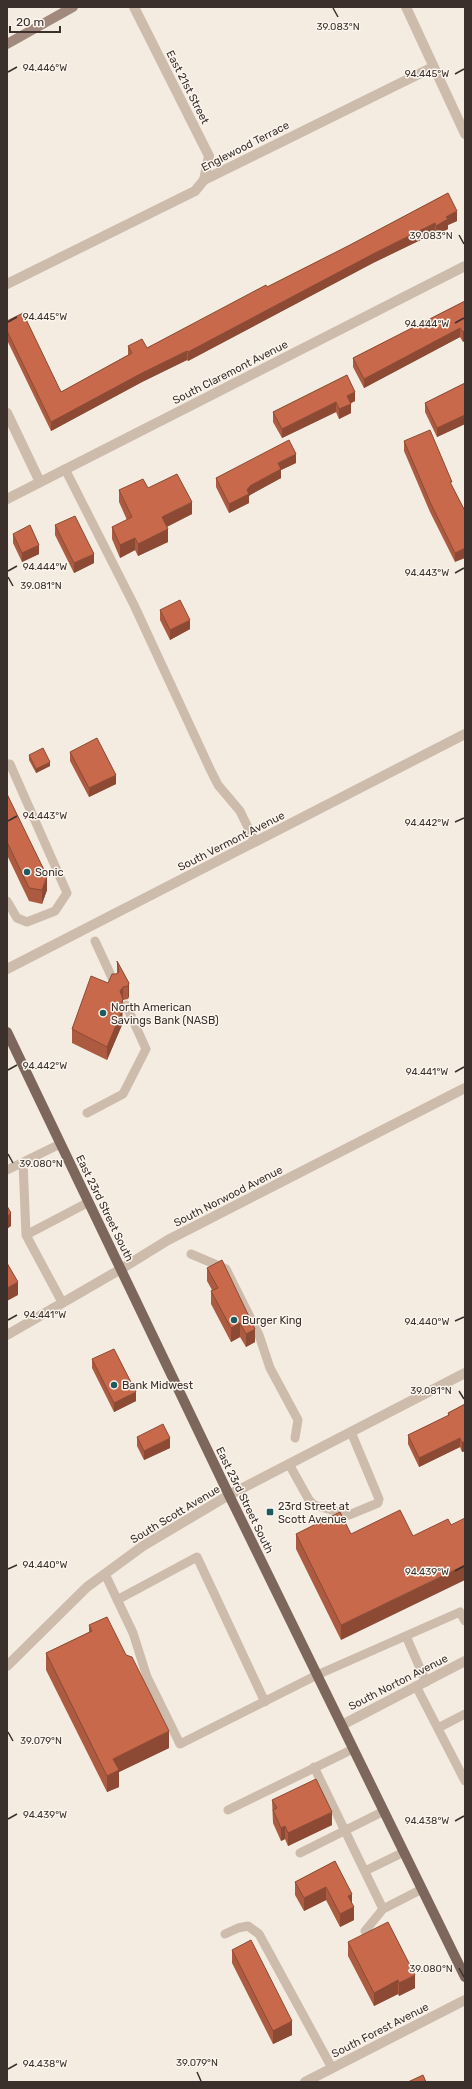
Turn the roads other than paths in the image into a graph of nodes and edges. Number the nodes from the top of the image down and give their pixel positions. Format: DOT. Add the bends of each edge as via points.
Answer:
graph roads {
  1 [pos="73,7"];
  2 [pos="134,7"];
  3 [pos="406,7"];
  4 [pos="7,44"];
  5 [pos="433,66"];
  6 [pos="465,134"];
  7 [pos="204,180"];
  8 [pos="465,266"];
  9 [pos="7,284"];
  10 [pos="7,413"];
  11 [pos="65,469"];
  12 [pos="40,482"];
  13 [pos="7,499"];
  14 [pos="465,734"];
  15 [pos="7,764"];
  16 [pos="255,842"];
  17 [pos="7,901"];
  18 [pos="95,942"];
  19 [pos="7,968"];
  20 [pos="114,982"];
  21 [pos="126,1005"];
  22 [pos="7,1032"];
  23 [pos="465,1088"];
  24 [pos="87,1113"];
  25 [pos="60,1144"];
  26 [pos="23,1162"];
  27 [pos="7,1170"];
  28 [pos="89,1202"];
  29 [pos="26,1235"];
  30 [pos="191,1254"];
  31 [pos="121,1269"];
  32 [pos="62,1302"];
  33 [pos="7,1335"];
  34 [pos="465,1373"];
  35 [pos="351,1432"];
  36 [pos="295,1438"];
  37 [pos="289,1464"];
  38 [pos="229,1495"];
  39 [pos="104,1574"];
  40 [pos="117,1600"];
  41 [pos="465,1621"];
  42 [pos="406,1636"];
  43 [pos="465,1661"];
  44 [pos="7,1666"];
  45 [pos="317,1675"];
  46 [pos="426,1682"];
  47 [pos="416,1686"];
  48 [pos="265,1702"];
  49 [pos="465,1714"];
  50 [pos="342,1725"];
  51 [pos="438,1728"];
  52 [pos="353,1748"];
  53 [pos="314,1767"];
  54 [pos="462,1768"];
  55 [pos="465,1781"];
  56 [pos="228,1810"];
  57 [pos="384,1811"];
  58 [pos="345,1829"];
  59 [pos="300,1852"];
  60 [pos="404,1852"];
  61 [pos="365,1871"];
  62 [pos="422,1889"];
  63 [pos="383,1909"];
  64 [pos="365,1931"];
  65 [pos="225,1934"];
  66 [pos="465,1977"];
  67 [pos="465,2000"];
  68 [pos="332,2068"];
  69 [pos="305,2082"];
  1 -- 4 [label="main road"];
  2 -- 7 [label="street, East 21st Street" via="209,156"];
  3 -- 5 [label="street"];
  5 -- 6 [label="street"];
  5 -- 7 [label="street, Englewood Terrace"];
  7 -- 9 [label="street, Englewood Terrace" via="195,191"];
  8 -- 11 [label="street, South Claremont Avenue"];
  10 -- 12 [label="street"];
  11 -- 12 [label="street, South Claremont Avenue"];
  11 -- 16 [label="lane" via="134,605 218,785 240,811"];
  12 -- 13 [label="street, South Claremont Avenue"];
  14 -- 16 [label="street, South Vermont Avenue"];
  15 -- 17 [label="lane" via="10,764 67,894 55,911 27,922 17,918"];
  16 -- 19 [label="street, South Vermont Avenue"];
  18 -- 20 [label="lane"];
  21 -- 24 [label="lane" via="146,1049 124,1094"];
  22 -- 25 [label="main road, East 23rd Street South"];
  23 -- 31 [label="street, South Norwood Avenue" via="168,1240"];
  25 -- 26 [label="lane"];
  25 -- 28 [label="main road, East 23rd Street South"];
  26 -- 27 [label="lane"];
  26 -- 29 [label="lane"];
  28 -- 29 [label="lane"];
  28 -- 31 [label="main road, East 23rd Street South"];
  29 -- 32 [label="lane"];
  30 -- 36 [label="lane" via="226,1269 259,1335 270,1368 298,1420"];
  31 -- 32 [label="street, South Norwood Avenue"];
  31 -- 38 [label="main road, East 23rd Street South"];
  32 -- 33 [label="street, South Norwood Avenue"];
  34 -- 35 [label="street, South Scott Avenue"];
  35 -- 37 [label="street, South Scott Avenue"];
  35 -- 37 [label="lane" via="379,1499 378,1503 349,1515 314,1505"];
  37 -- 38 [label="street, South Scott Avenue"];
  38 -- 39 [label="street, South Scott Avenue" via="143,1546"];
  38 -- 45 [label="main road, East 23rd Street South"];
  39 -- 40 [label="lane"];
  39 -- 44 [label="street, South Scott Avenue" via="87,1587"];
  40 -- 48 [label="lane" via="197,1557"];
  40 -- 48 [label="lane" via="133,1633 147,1677 180,1744"];
  41 -- 42 [label="lane" via="460,1612"];
  42 -- 45 [label="lane"];
  42 -- 46 [label="lane"];
  43 -- 46 [label="street, South Norton Avenue"];
  45 -- 48 [label="lane"];
  45 -- 50 [label="main road, East 23rd Street South"];
  46 -- 47 [label="street, South Norton Avenue"];
  47 -- 50 [label="street, South Norton Avenue"];
  47 -- 51 [label="lane"];
  49 -- 51 [label="lane"];
  50 -- 52 [label="main road, East 23rd Street South"];
  51 -- 54 [label="lane"];
  52 -- 53 [label="lane"];
  52 -- 57 [label="main road, East 23rd Street South"];
  53 -- 56 [label="lane"];
  53 -- 58 [label="lane"];
  54 -- 55 [label="lane"];
  57 -- 58 [label="lane"];
  57 -- 60 [label="main road, East 23rd Street South"];
  58 -- 59 [label="lane"];
  58 -- 61 [label="lane"];
  60 -- 61 [label="lane"];
  60 -- 62 [label="main road, East 23rd Street South"];
  61 -- 63 [label="lane"];
  62 -- 63 [label="lane"];
  62 -- 66 [label="main road, East 23rd Street South"];
  63 -- 64 [label="lane"];
  65 -- 68 [label="lane" via="248,1926 258,1934"];
  67 -- 68 [label="street, South Forest Avenue"];
  68 -- 69 [label="street, South Forest Avenue"];
}
